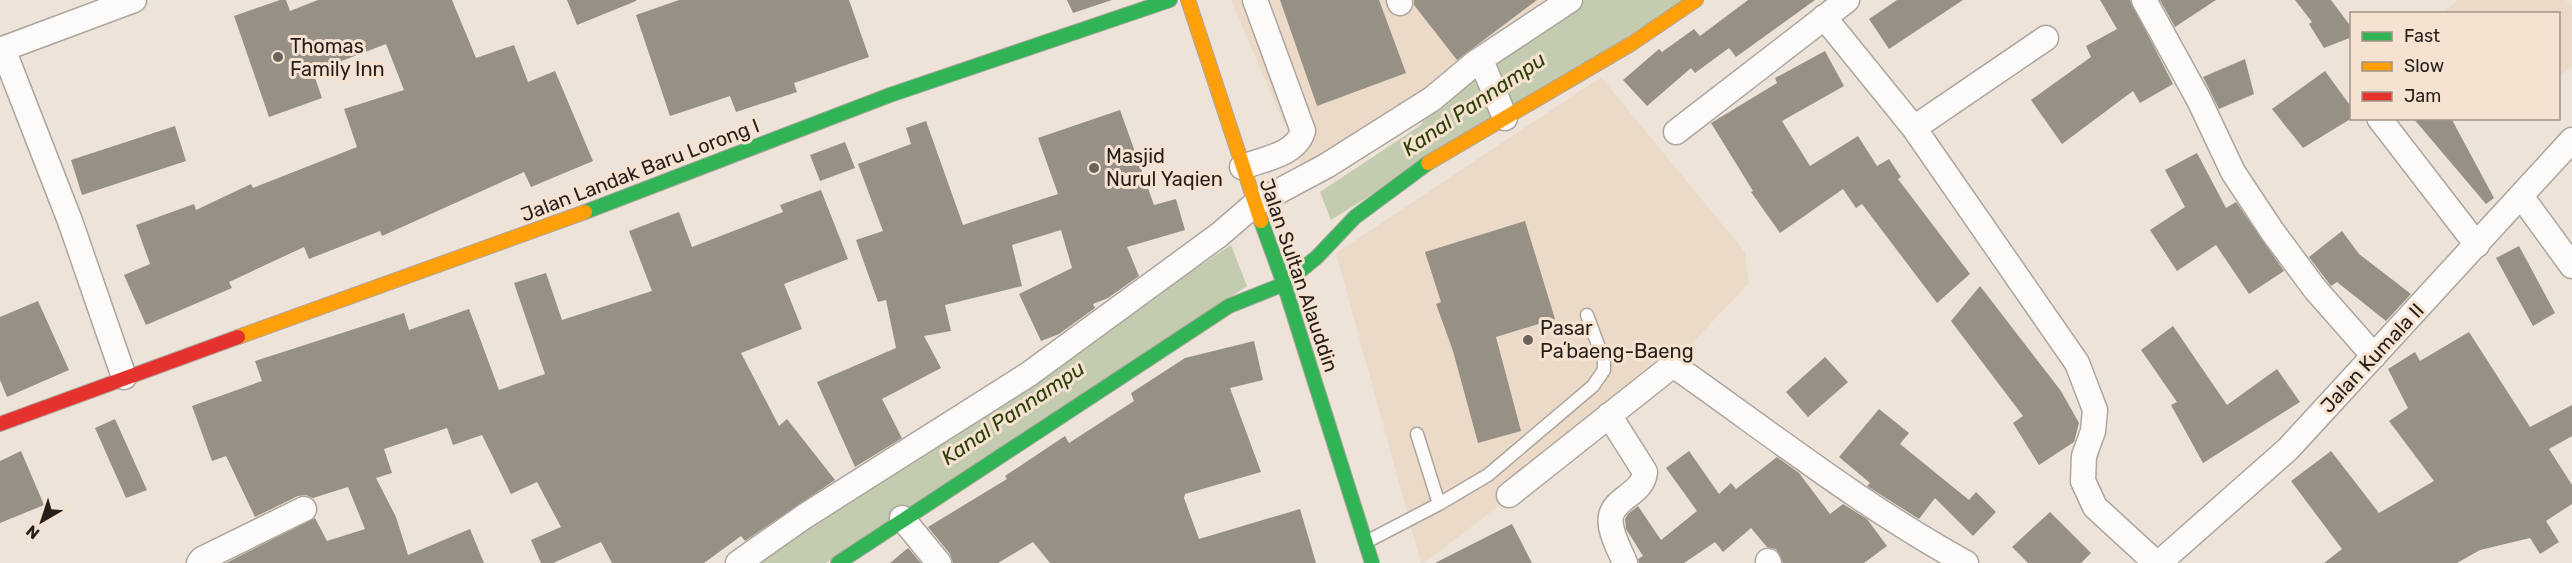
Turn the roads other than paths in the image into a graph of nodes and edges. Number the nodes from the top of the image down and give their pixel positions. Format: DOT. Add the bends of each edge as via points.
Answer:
graph roads {
  1 [pos="134,0"];
  2 [pos="1170,0"];
  3 [pos="1188,0"];
  4 [pos="1255,0"];
  5 [pos="1570,0"];
  6 [pos="1696,0"];
  7 [pos="1847,0"];
  8 [pos="2144,0"];
  9 [pos="1824,17"];
  10 [pos="2046,38"];
  11 [pos="2,50"];
  12 [pos="1483,67"];
  13 [pos="1503,114"];
  14 [pos="2381,120"];
  15 [pos="1914,128"];
  16 [pos="1676,132"];
  17 [pos="2572,140"];
  18 [pos="1242,167"];
  19 [pos="2521,196"];
  20 [pos="1255,204"];
  21 [pos="2478,245"];
  22 [pos="2572,266"];
  23 [pos="1284,284"];
  24 [pos="1587,315"];
  25 [pos="2374,356"];
  26 [pos="124,377"];
  27 [pos="1609,415"];
  28 [pos="0,424"];
  29 [pos="1417,434"];
  30 [pos="1509,495"];
  31 [pos="1439,504"];
  32 [pos="304,509"];
  33 [pos="902,519"];
  34 [pos="1365,542"];
  35 [pos="199,563"];
  36 [pos="738,563"];
  37 [pos="838,563"];
  38 [pos="939,563"];
  39 [pos="1372,563"];
  40 [pos="1625,563"];
  41 [pos="1966,563"];
  42 [pos="2158,563"];
  1 -- 11 [label="street"];
  2 -- 26 [label="street, Jalan Landak Baru Lorong I" via="890,95 510,241"];
  3 -- 18 [label="street, Jalan Sultan Alauddin"];
  4 -- 18 [label="street" via="1303,131 1300,142 1292,148"];
  5 -- 12 [label="street"];
  6 -- 13 [label="street" via="1631,44"];
  7 -- 9 [label="street"];
  8 -- 25 [label="street" via="2233,172 2271,231"];
  9 -- 15 [label="street"];
  9 -- 16 [label="street"];
  10 -- 15 [label="street"];
  11 -- 26 [label="street" via="70,221"];
  12 -- 13 [label="street"];
  12 -- 20 [label="street" via="1326,166"];
  13 -- 23 [label="street" via="1355,217 1317,257"];
  14 -- 21 [label="street"];
  15 -- 42 [label="street" via="2077,363 2095,410 2084,456 2083,481 2095,507"];
  17 -- 19 [label="street, Jalan Kumala II"];
  18 -- 20 [label="street, Jalan Sultan Alauddin"];
  19 -- 21 [label="street, Jalan Kumala II"];
  19 -- 22 [label="street"];
  20 -- 23 [label="street, Jalan Sultan Alauddin"];
  20 -- 36 [label="street" via="1219,235 1029,374"];
  21 -- 25 [label="street, Jalan Kumala II"];
  23 -- 33 [label="street" via="1229,306"];
  23 -- 34 [label="street, Jalan Sultan Alauddin"];
  24 -- 31 [label="lane" via="1604,361 1600,377 1488,475"];
  25 -- 42 [label="street, Jalan Kumala II" via="2288,449"];
  26 -- 28 [label="street, Jalan Landak Baru Lorong I"];
  27 -- 30 [label="street"];
  27 -- 40 [label="street" via="1645,472 1637,490 1611,515"];
  27 -- 41 [label="street" via="1673,365 1841,486"];
  29 -- 31 [label="lane"];
  31 -- 34 [label="lane"];
  32 -- 35 [label="street"];
  33 -- 37 [label="street"];
  33 -- 38 [label="street"];
  34 -- 39 [label="street, Jalan Sultan Alauddin"];
}
